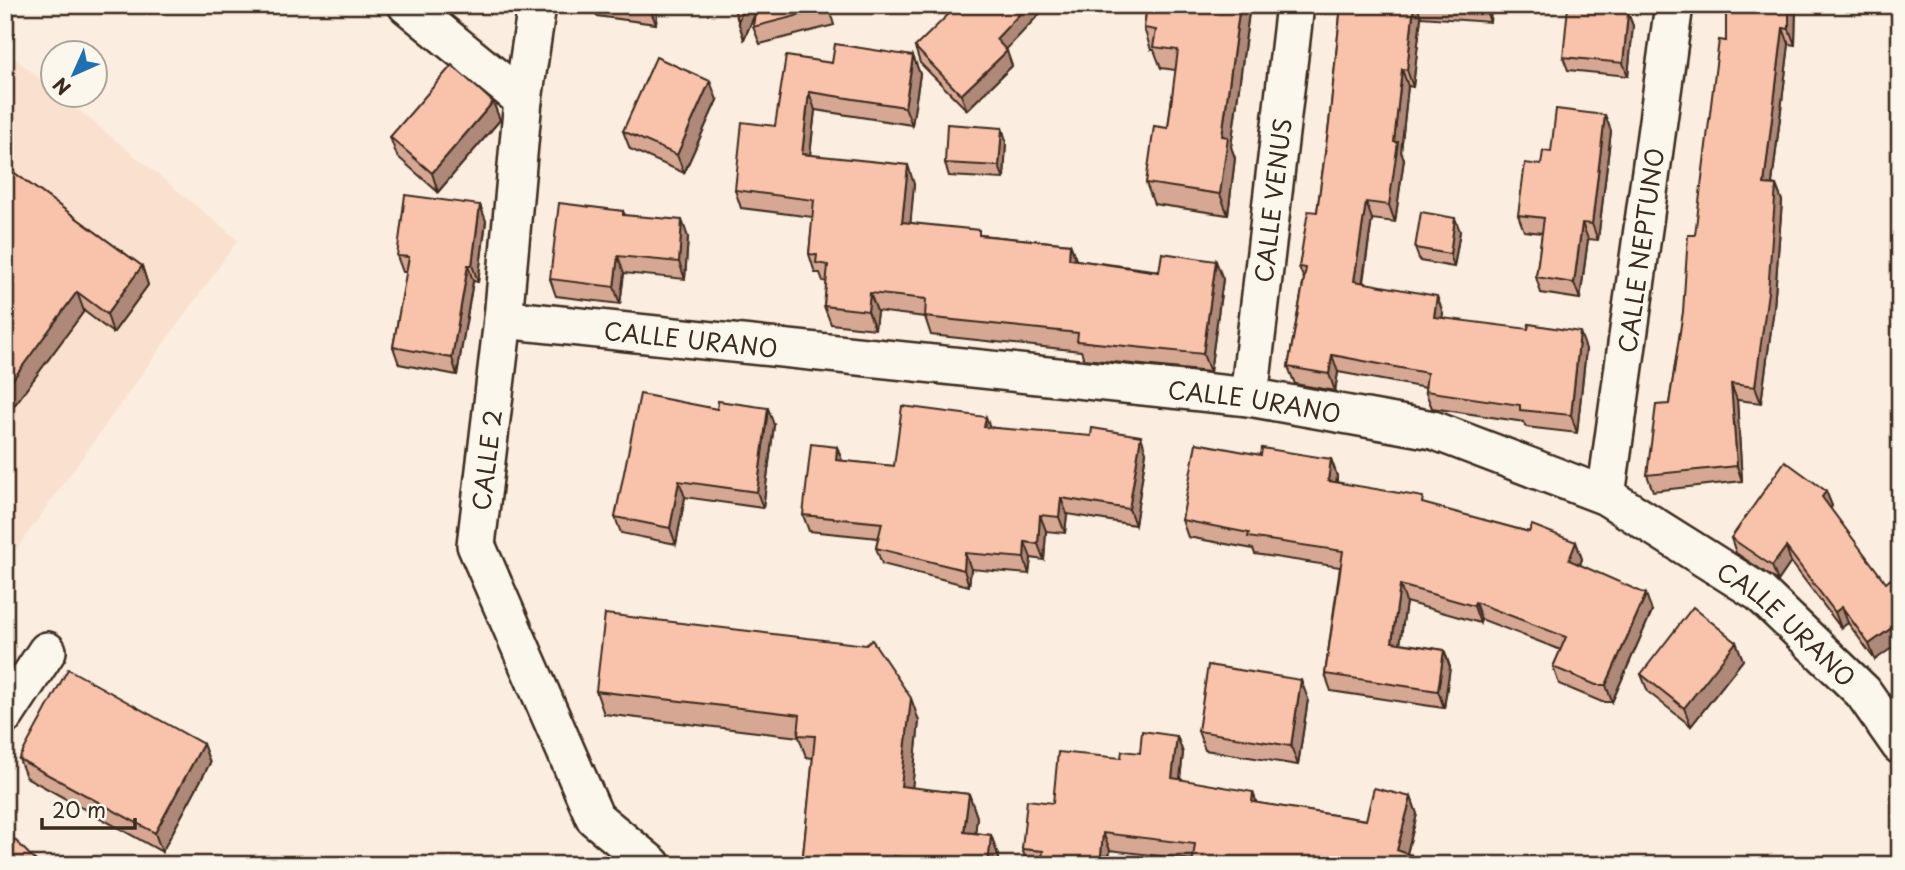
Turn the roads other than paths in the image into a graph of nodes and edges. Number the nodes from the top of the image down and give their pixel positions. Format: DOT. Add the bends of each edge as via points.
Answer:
graph roads {
  1 [pos="408,5"];
  2 [pos="537,5"];
  3 [pos="1295,5"];
  4 [pos="1674,5"];
  5 [pos="523,100"];
  6 [pos="503,319"];
  7 [pos="1249,397"];
  8 [pos="1606,496"];
  9 [pos="47,651"];
  10 [pos="5,715"];
  11 [pos="1900,745"];
  12 [pos="652,865"];
  1 -- 5 [label="street"];
  2 -- 5 [label="street, CALLE 2"];
  3 -- 7 [label="street, CALLE VENUS"];
  4 -- 8 [label="street, CALLE NEPTUNO"];
  5 -- 6 [label="street, CALLE 2"];
  6 -- 7 [label="street, CALLE URANO"];
  6 -- 12 [label="street, CALLE 2" via="476,545 596,818"];
  7 -- 8 [label="street, CALLE URANO" via="1433,430"];
  8 -- 11 [label="street, CALLE URANO" via="1760,593 1863,692"];
  9 -- 10 [label="street"];
}
